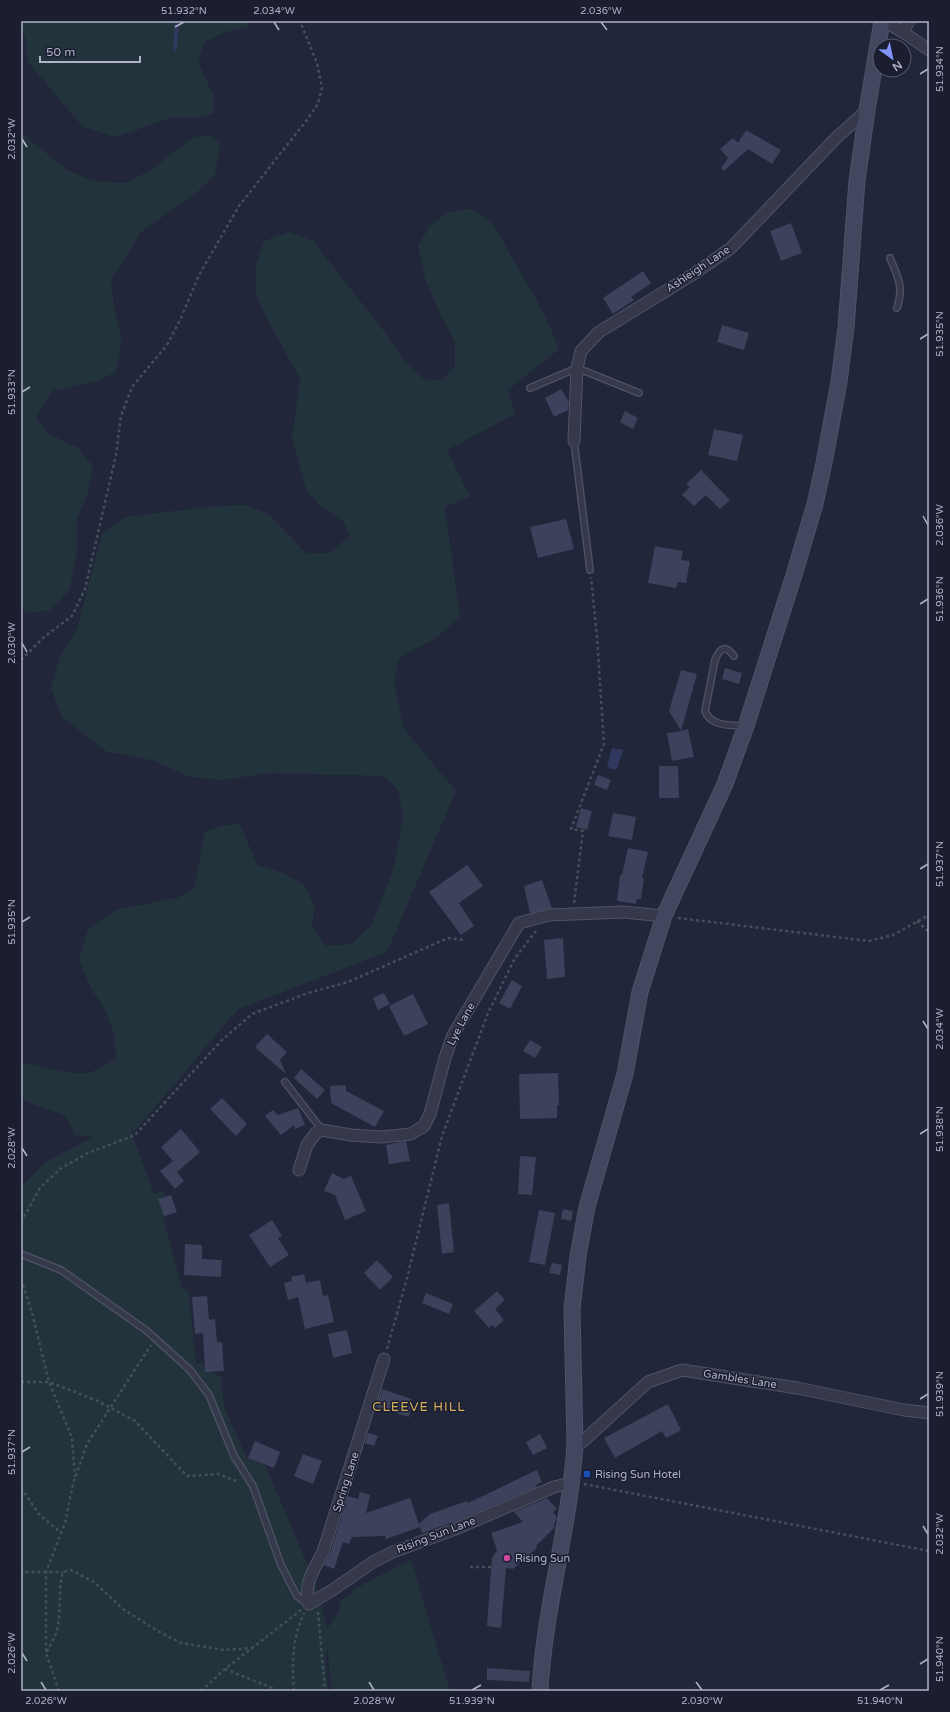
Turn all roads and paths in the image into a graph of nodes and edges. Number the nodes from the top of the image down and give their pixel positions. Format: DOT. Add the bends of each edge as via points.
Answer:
graph roads {
  1 [pos="300,21"];
  2 [pos="883,21"];
  3 [pos="908,21"];
  4 [pos="903,32"];
  5 [pos="929,50"];
  6 [pos="867,110"];
  7 [pos="890,258"];
  8 [pos="897,308"];
  9 [pos="577,368"];
  10 [pos="530,388"];
  11 [pos="639,394"];
  12 [pos="574,441"];
  13 [pos="590,570"];
  14 [pos="734,656"];
  15 [pos="21,660"];
  16 [pos="746,726"];
  17 [pos="573,914"];
  18 [pos="549,915"];
  19 [pos="929,915"];
  20 [pos="664,916"];
  21 [pos="686,920"];
  22 [pos="917,921"];
  23 [pos="929,932"];
  24 [pos="464,940"];
  25 [pos="285,1082"];
  26 [pos="322,1130"];
  27 [pos="299,1170"];
  28 [pos="21,1222"];
  29 [pos="21,1254"];
  30 [pos="21,1279"];
  31 [pos="155,1339"];
  32 [pos="384,1359"];
  33 [pos="21,1382"];
  34 [pos="49,1382"];
  35 [pos="110,1407"];
  36 [pos="929,1413"];
  37 [pos="575,1444"];
  38 [pos="75,1480"];
  39 [pos="571,1484"];
  40 [pos="253,1486"];
  41 [pos="21,1488"];
  42 [pos="61,1533"];
  43 [pos="929,1551"];
  44 [pos="470,1567"];
  45 [pos="491,1567"];
  46 [pos="21,1569"];
  47 [pos="46,1572"];
  48 [pos="63,1572"];
  49 [pos="313,1602"];
  50 [pos="253,1648"];
  51 [pos="46,1653"];
  52 [pos="224,1670"];
  53 [pos="59,1691"];
  54 [pos="202,1691"];
  55 [pos="275,1691"];
  56 [pos="294,1691"];
  57 [pos="325,1691"];
  58 [pos="540,1691"];
  1 -- 15 [label="path" via="317,63 322,88 318,104 239,206 199,275 167,345 132,387 122,416 116,455 85,589 72,616 44,637"];
  2 -- 4 [label="street"];
  2 -- 6 [label="main road"];
  3 -- 4 [label="street"];
  4 -- 5 [label="street"];
  6 -- 9 [label="street, Ashleigh Lane" via="731,248 599,332 581,351"];
  6 -- 16 [label="main road" via="857,181 846,328 824,463 794,575"];
  7 -- 8 [label="lane" via="901,289"];
  9 -- 10 [label="lane"];
  9 -- 11 [label="lane"];
  9 -- 12 [label="street, Ashleigh Lane"];
  12 -- 13 [label="lane"];
  13 -- 17 [label="path" via="604,744 571,829 583,831"];
  14 -- 16 [label="lane" via="725,648 718,654 705,711 715,723"];
  16 -- 20 [label="main road" via="725,784"];
  17 -- 18 [label="street, Lye Lane"];
  17 -- 20 [label="street, Lye Lane" via="622,912"];
  18 -- 26 [label="street, Lye Lane" via="519,923 453,1035 430,1114 424,1126 411,1134 381,1137"];
  18 -- 32 [label="path" via="515,958 488,1013 442,1136"];
  19 -- 22 [label="path"];
  20 -- 37 [label="main road" via="640,992 625,1074 591,1190 578,1256 572,1309"];
  21 -- 22 [label="path" via="869,942 893,935"];
  22 -- 23 [label="path"];
  24 -- 28 [label="path" via="448,938 348,982 308,993 252,1014 221,1041 135,1135 88,1153 60,1169 40,1188"];
  25 -- 26 [label="lane"];
  26 -- 27 [label="street" via="316,1133 307,1145"];
  29 -- 31 [label="lane" via="61,1270"];
  30 -- 34 [label="path"];
  31 -- 35 [label="path"];
  31 -- 40 [label="lane" via="190,1370 209,1395 234,1456"];
  32 -- 49 [label="street, Spring Lane" via="323,1552 309,1579 306,1594"];
  33 -- 34 [label="path"];
  34 -- 35 [label="path"];
  34 -- 38 [label="path" via="72,1438"];
  35 -- 38 [label="path" via="87,1444"];
  35 -- 40 [label="path" via="135,1421 186,1476 218,1474"];
  36 -- 37 [label="street, Gambles Lane" via="682,1370 648,1382 581,1443"];
  37 -- 39 [label="main road"];
  38 -- 42 [label="path"];
  39 -- 43 [label="path" via="587,1484"];
  39 -- 49 [label="street, Rising Sun Lane" via="554,1487 393,1552 373,1562"];
  39 -- 58 [label="main road" via="542,1656"];
  40 -- 49 [label="lane" via="281,1565 297,1596"];
  41 -- 42 [label="path" via="39,1514"];
  42 -- 47 [label="path"];
  44 -- 45 [label="path"];
  46 -- 47 [label="path" via="24,1572"];
  47 -- 48 [label="path"];
  47 -- 51 [label="path"];
  48 -- 50 [label="path" via="71,1570 94,1582 123,1609 181,1643 224,1650"];
  48 -- 51 [label="path" via="58,1625"];
  49 -- 50 [label="path"];
  49 -- 56 [label="path" via="298,1625 292,1657"];
  49 -- 57 [label="path"];
  50 -- 52 [label="path"];
  51 -- 53 [label="path"];
  52 -- 54 [label="path"];
  52 -- 55 [label="path"];
}
